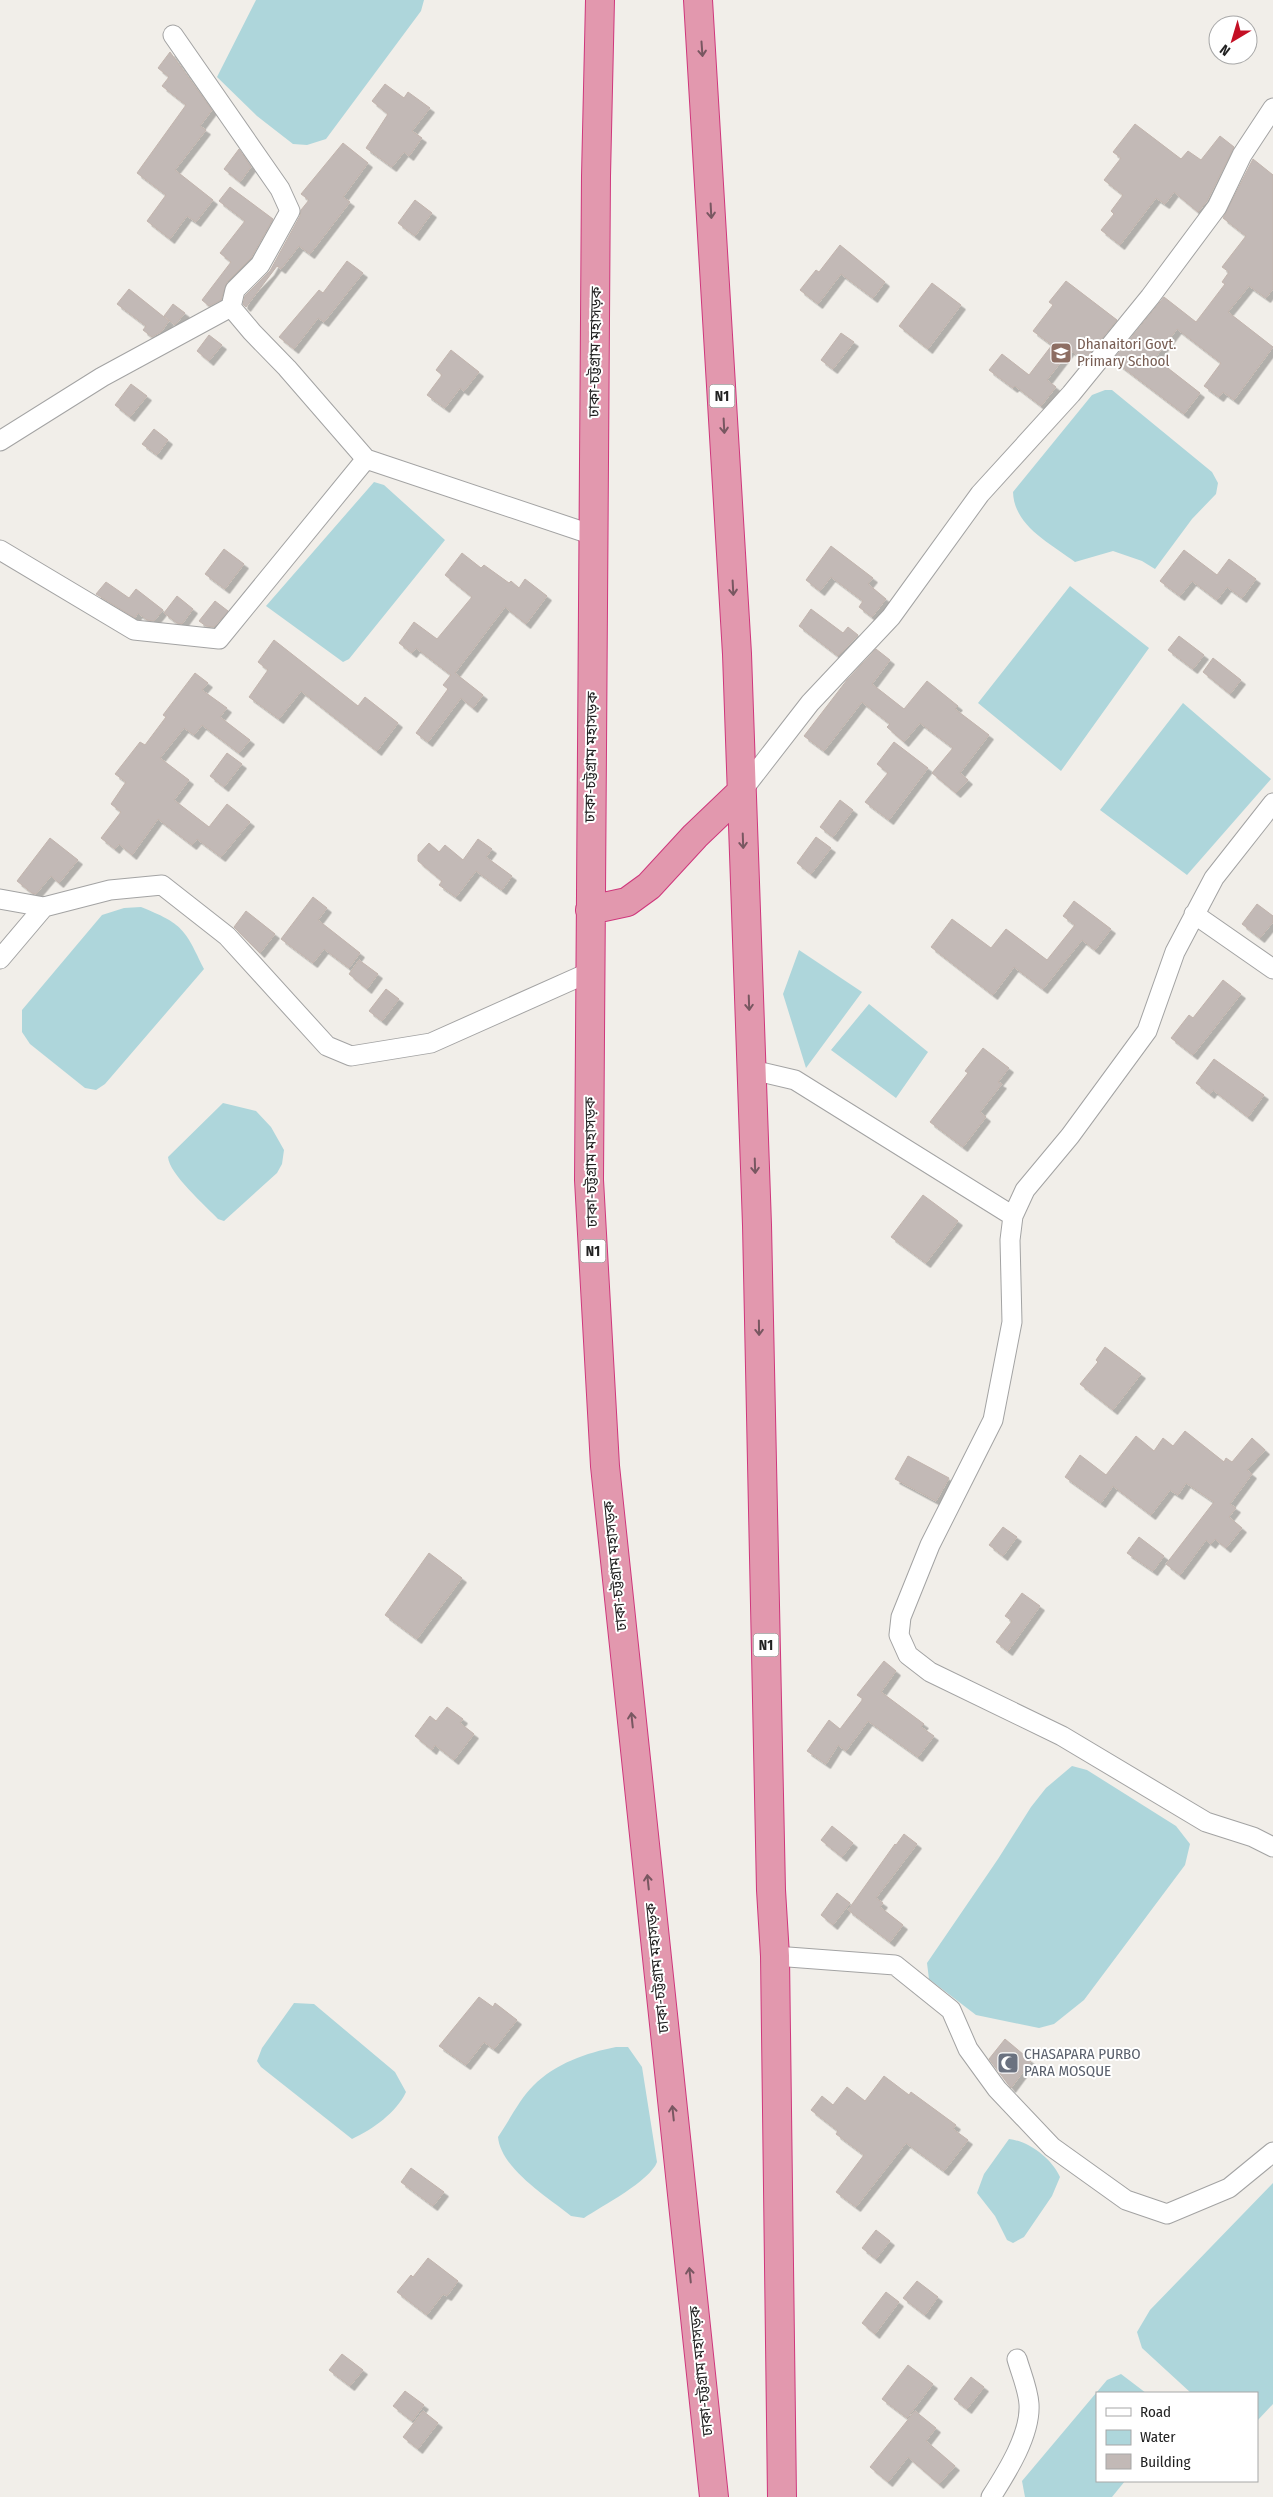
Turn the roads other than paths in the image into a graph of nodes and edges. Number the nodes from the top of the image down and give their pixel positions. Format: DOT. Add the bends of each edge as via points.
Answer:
graph roads {
  1 [pos="600,0"];
  2 [pos="698,0"];
  3 [pos="173,35"];
  4 [pos="1272,113"];
  5 [pos="231,307"];
  6 [pos="0,441"];
  7 [pos="366,459"];
  8 [pos="593,535"];
  9 [pos="0,550"];
  10 [pos="742,792"];
  11 [pos="1273,803"];
  12 [pos="0,899"];
  13 [pos="44,907"];
  14 [pos="590,910"];
  15 [pos="1194,914"];
  16 [pos="0,959"];
  17 [pos="1273,969"];
  18 [pos="590,972"];
  19 [pos="752,1070"];
  20 [pos="1013,1216"];
  21 [pos="1273,1847"];
  22 [pos="775,1956"];
  23 [pos="1273,2152"];
  24 [pos="1016,2359"];
  25 [pos="714,2497"];
  26 [pos="782,2497"];
  27 [pos="991,2497"];
  1 -- 8 [label="highway, ঢাকা-চট্টগ্রাম মহাসড়ক / N1"];
  2 -- 10 [label="highway, N1, one-way"];
  3 -- 5 [label="street" via="280,189 290,211 260,265 235,290"];
  4 -- 10 [label="street" via="1242,155 1217,207 1150,297 1071,394 980,494 891,617 810,703"];
  5 -- 6 [label="street" via="102,377"];
  5 -- 7 [label="street"];
  7 -- 8 [label="street"];
  7 -- 9 [label="street" via="219,639 134,630"];
  8 -- 14 [label="highway, ঢাকা-চট্টগ্রাম মহাসড়ক / N1"];
  10 -- 14 [label="highway" via="649,886 627,902"];
  10 -- 19 [label="highway, N1, one-way"];
  11 -- 15 [label="street" via="1214,878"];
  12 -- 13 [label="street"];
  13 -- 16 [label="street"];
  13 -- 18 [label="street" via="110,890 162,885 227,936 327,1046 351,1056 431,1044"];
  14 -- 18 [label="highway, ঢাকা-চট্টগ্রাম মহাসড়ক / N1"];
  15 -- 17 [label="street"];
  15 -- 20 [label="street" via="1176,952 1147,1031 1026,1190"];
  25 -- 18 [label="highway, ঢাকা-চট্টগ্রাম মহাসড়ক / N1, one-way" via="605,1466 589,1180"];
  19 -- 20 [label="street" via="795,1080"];
  19 -- 22 [label="highway, N1, one-way"];
  20 -- 21 [label="street" via="1010,1240 1012,1322 993,1420 930,1545 901,1617 899,1635 908,1655 930,1672 1062,1736 1206,1822"];
  22 -- 23 [label="street" via="895,1964 951,2010 968,2049 997,2089 1052,2147 1126,2200 1167,2214 1229,2188"];
  22 -- 26 [label="highway, N1"];
  24 -- 27 [label="street" via="1029,2403 1028,2421 1010,2466"];
}
